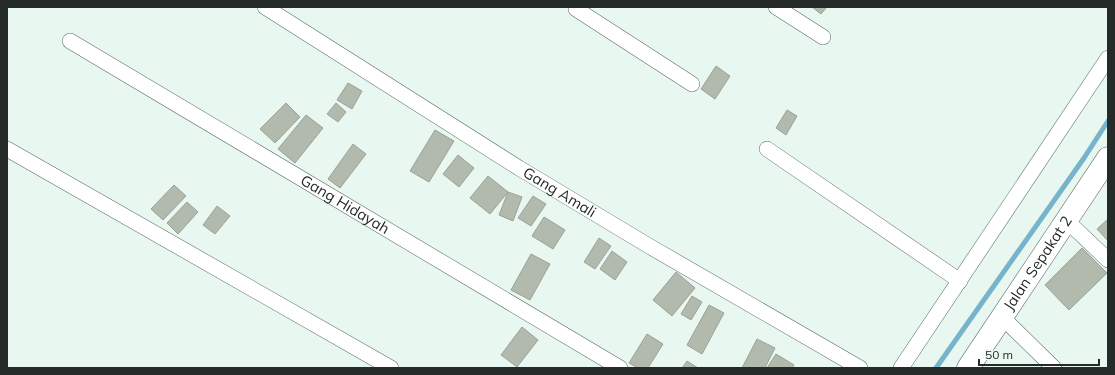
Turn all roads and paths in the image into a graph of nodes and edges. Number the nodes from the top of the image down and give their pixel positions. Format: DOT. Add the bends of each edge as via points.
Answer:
graph roads {
  1 [pos="265,7"];
  2 [pos="576,7"];
  3 [pos="776,7"];
  4 [pos="823,37"];
  5 [pos="70,41"];
  6 [pos="1108,58"];
  7 [pos="692,84"];
  8 [pos="7,149"];
  9 [pos="767,149"];
  10 [pos="1108,158"];
  11 [pos="1066,220"];
  12 [pos="1108,260"];
  13 [pos="960,281"];
  14 [pos="1002,317"];
  15 [pos="391,368"];
  16 [pos="620,368"];
  17 [pos="860,368"];
  18 [pos="901,368"];
  19 [pos="968,368"];
  20 [pos="1054,368"];
  1 -- 17 [label="street, Gang Amali" via="519,168"];
  2 -- 7 [label="street"];
  3 -- 4 [label="street"];
  5 -- 16 [label="street, Gang Hidayah"];
  6 -- 13 [label="street"];
  8 -- 15 [label="street"];
  9 -- 13 [label="street"];
  10 -- 11 [label="street, Jalan Sepakat 2"];
  11 -- 12 [label="street"];
  11 -- 14 [label="street, Jalan Sepakat 2"];
  13 -- 18 [label="street"];
  14 -- 19 [label="street, Jalan Sepakat 2"];
  14 -- 20 [label="street"];
}
